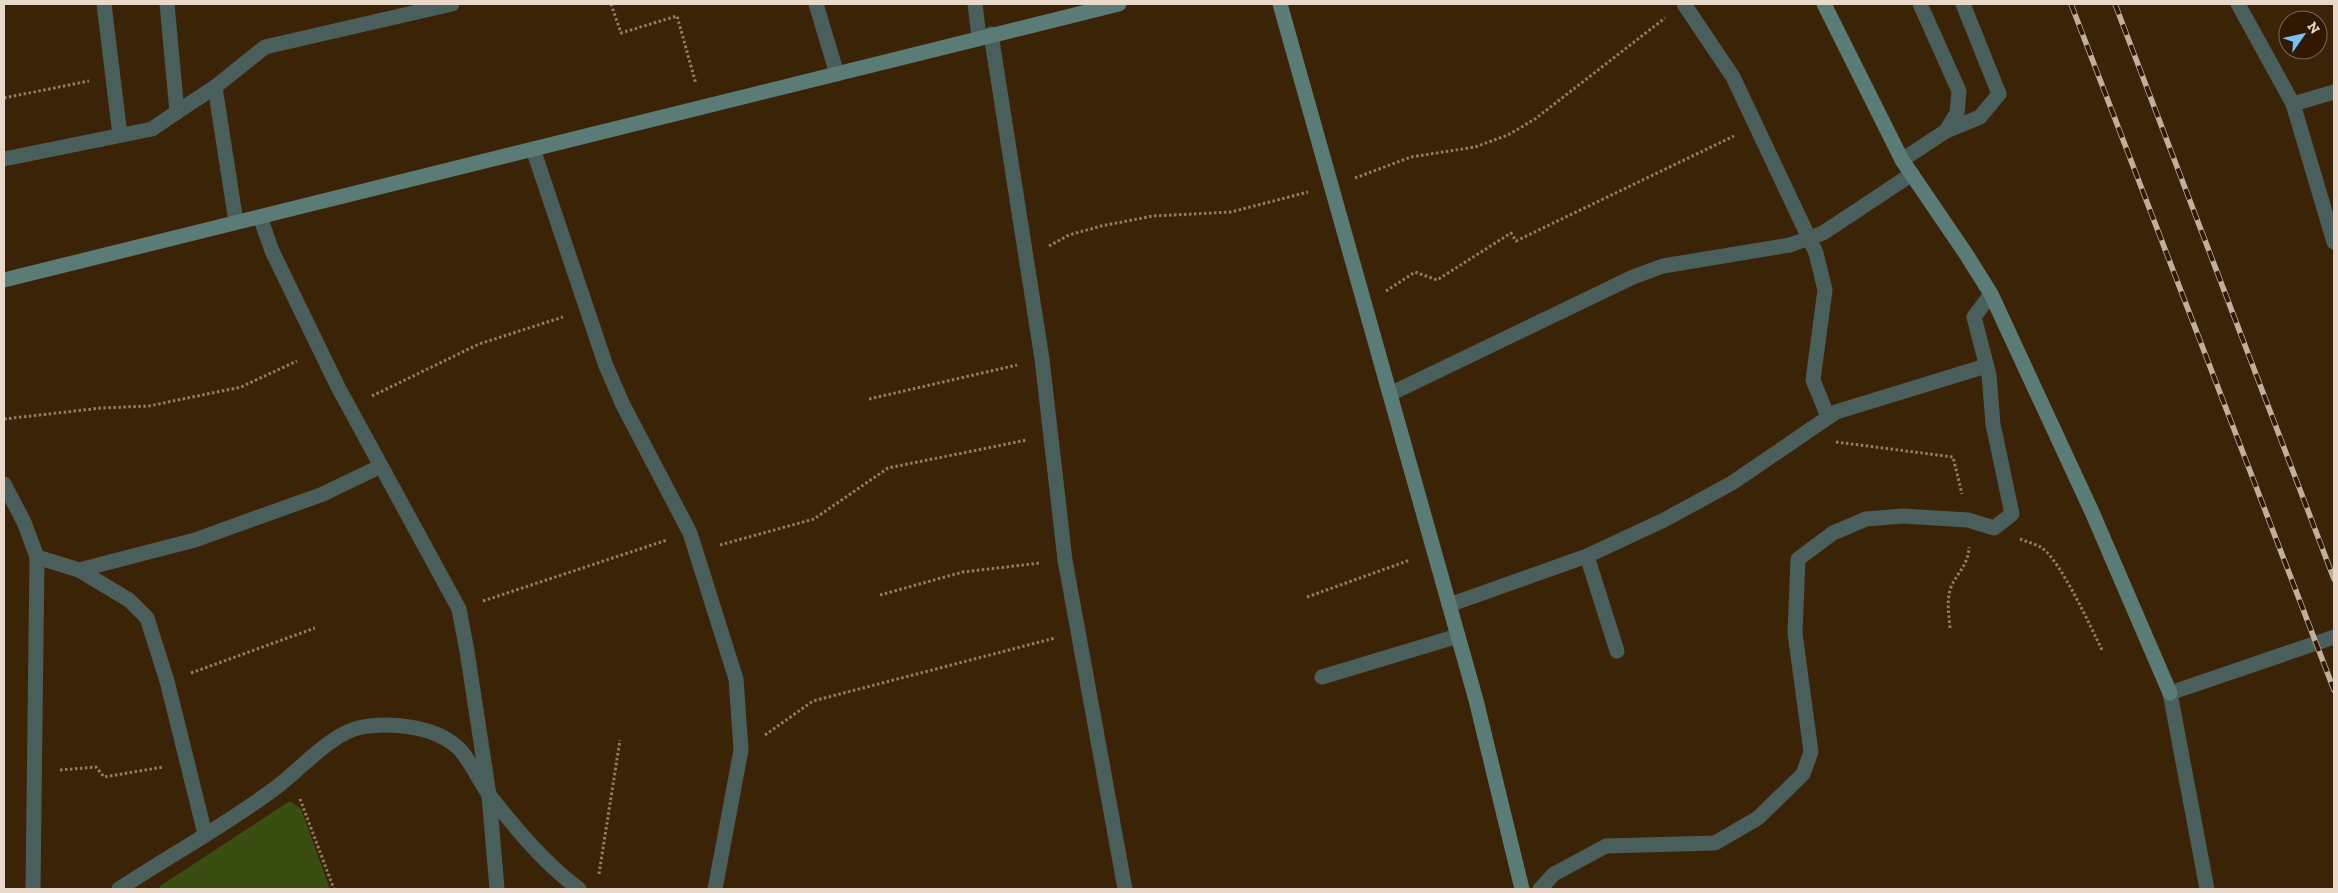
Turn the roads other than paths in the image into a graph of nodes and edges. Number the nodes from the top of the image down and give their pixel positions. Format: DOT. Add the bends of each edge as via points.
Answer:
graph roads {
  1 [pos="104,4"];
  2 [pos="167,4"];
  3 [pos="452,4"];
  4 [pos="816,4"];
  5 [pos="974,4"];
  6 [pos="1119,4"];
  7 [pos="1280,4"];
  8 [pos="1684,4"];
  9 [pos="1824,4"];
  10 [pos="1920,4"];
  11 [pos="1963,4"];
  12 [pos="2238,4"];
  13 [pos="985,36"];
  14 [pos="837,74"];
  15 [pos="214,87"];
  16 [pos="2334,92"];
  17 [pos="2293,104"];
  18 [pos="177,112"];
  19 [pos="1946,131"];
  20 [pos="120,135"];
  21 [pos="533,149"];
  22 [pos="4,159"];
  23 [pos="1902,160"];
  24 [pos="1912,174"];
  25 [pos="260,217"];
  26 [pos="236,222"];
  27 [pos="1809,239"];
  28 [pos="2334,242"];
  29 [pos="4,280"];
  30 [pos="1991,294"];
  31 [pos="1986,366"];
  32 [pos="1390,394"];
  33 [pos="1828,417"];
  34 [pos="381,466"];
  35 [pos="4,484"];
  36 [pos="1587,556"];
  37 [pos="36,557"];
  38 [pos="79,570"];
  39 [pos="1449,605"];
  40 [pos="1458,636"];
  41 [pos="2334,637"];
  42 [pos="1617,650"];
  43 [pos="1322,677"];
  44 [pos="2170,693"];
  45 [pos="490,795"];
  46 [pos="205,834"];
  47 [pos="34,889"];
  48 [pos="119,889"];
  49 [pos="498,889"];
  50 [pos="579,889"];
  51 [pos="715,889"];
  52 [pos="1125,889"];
  53 [pos="1522,889"];
  54 [pos="1540,889"];
  55 [pos="2207,889"];
  1 -- 20 [label="street"];
  2 -- 18 [label="street"];
  3 -- 15 [label="street" via="264,47"];
  4 -- 14 [label="street"];
  5 -- 13 [label="street"];
  6 -- 13 [label="street"];
  7 -- 32 [label="street"];
  8 -- 27 [label="street" via="1733,77"];
  9 -- 23 [label="street"];
  10 -- 19 [label="street" via="1959,91 1957,113"];
  11 -- 19 [label="street" via="1999,94 1980,116"];
  12 -- 17 [label="street"];
  13 -- 14 [label="street"];
  13 -- 52 [label="street" via="1042,359 1065,560"];
  14 -- 21 [label="street"];
  15 -- 18 [label="street"];
  15 -- 26 [label="street"];
  16 -- 17 [label="street"];
  17 -- 28 [label="street"];
  18 -- 20 [label="street" via="152,129"];
  19 -- 23 [label="street"];
  20 -- 22 [label="street"];
  21 -- 25 [label="street"];
  21 -- 51 [label="street" via="606,366 690,533 736,679 741,750"];
  23 -- 24 [label="street"];
  24 -- 27 [label="street"];
  24 -- 30 [label="street"];
  25 -- 26 [label="street"];
  25 -- 34 [label="street" via="272,251"];
  26 -- 29 [label="street"];
  27 -- 32 [label="street" via="1664,266 1633,277"];
  27 -- 33 [label="street" via="1825,290 1813,380"];
  30 -- 31 [label="street" via="1974,317"];
  30 -- 44 [label="street" via="2092,512"];
  31 -- 33 [label="street"];
  31 -- 54 [label="street" via="1993,424 2012,514 1994,528 1968,520 1903,516 1866,519 1833,533 1798,559 1795,633 1812,752 1803,774 1758,818 1715,843 1606,846 1554,874"];
  32 -- 39 [label="street"];
  33 -- 36 [label="street" via="1732,483"];
  34 -- 38 [label="street" via="323,494 195,540"];
  34 -- 45 [label="street" via="459,609"];
  35 -- 37 [label="street" via="24,522"];
  36 -- 39 [label="street"];
  36 -- 42 [label="street"];
  37 -- 38 [label="street"];
  37 -- 47 [label="street"];
  38 -- 46 [label="street" via="129,600 147,618 167,682"];
  39 -- 40 [label="street"];
  40 -- 43 [label="street"];
  40 -- 53 [label="street"];
  41 -- 44 [label="street"];
  44 -- 55 [label="street"];
  45 -- 46 [label="street" via="457,746 435,734 410,727 360,727 322,749 279,786"];
  45 -- 49 [label="street"];
  45 -- 50 [label="street" via="555,871"];
  46 -- 48 [label="street"];
}
